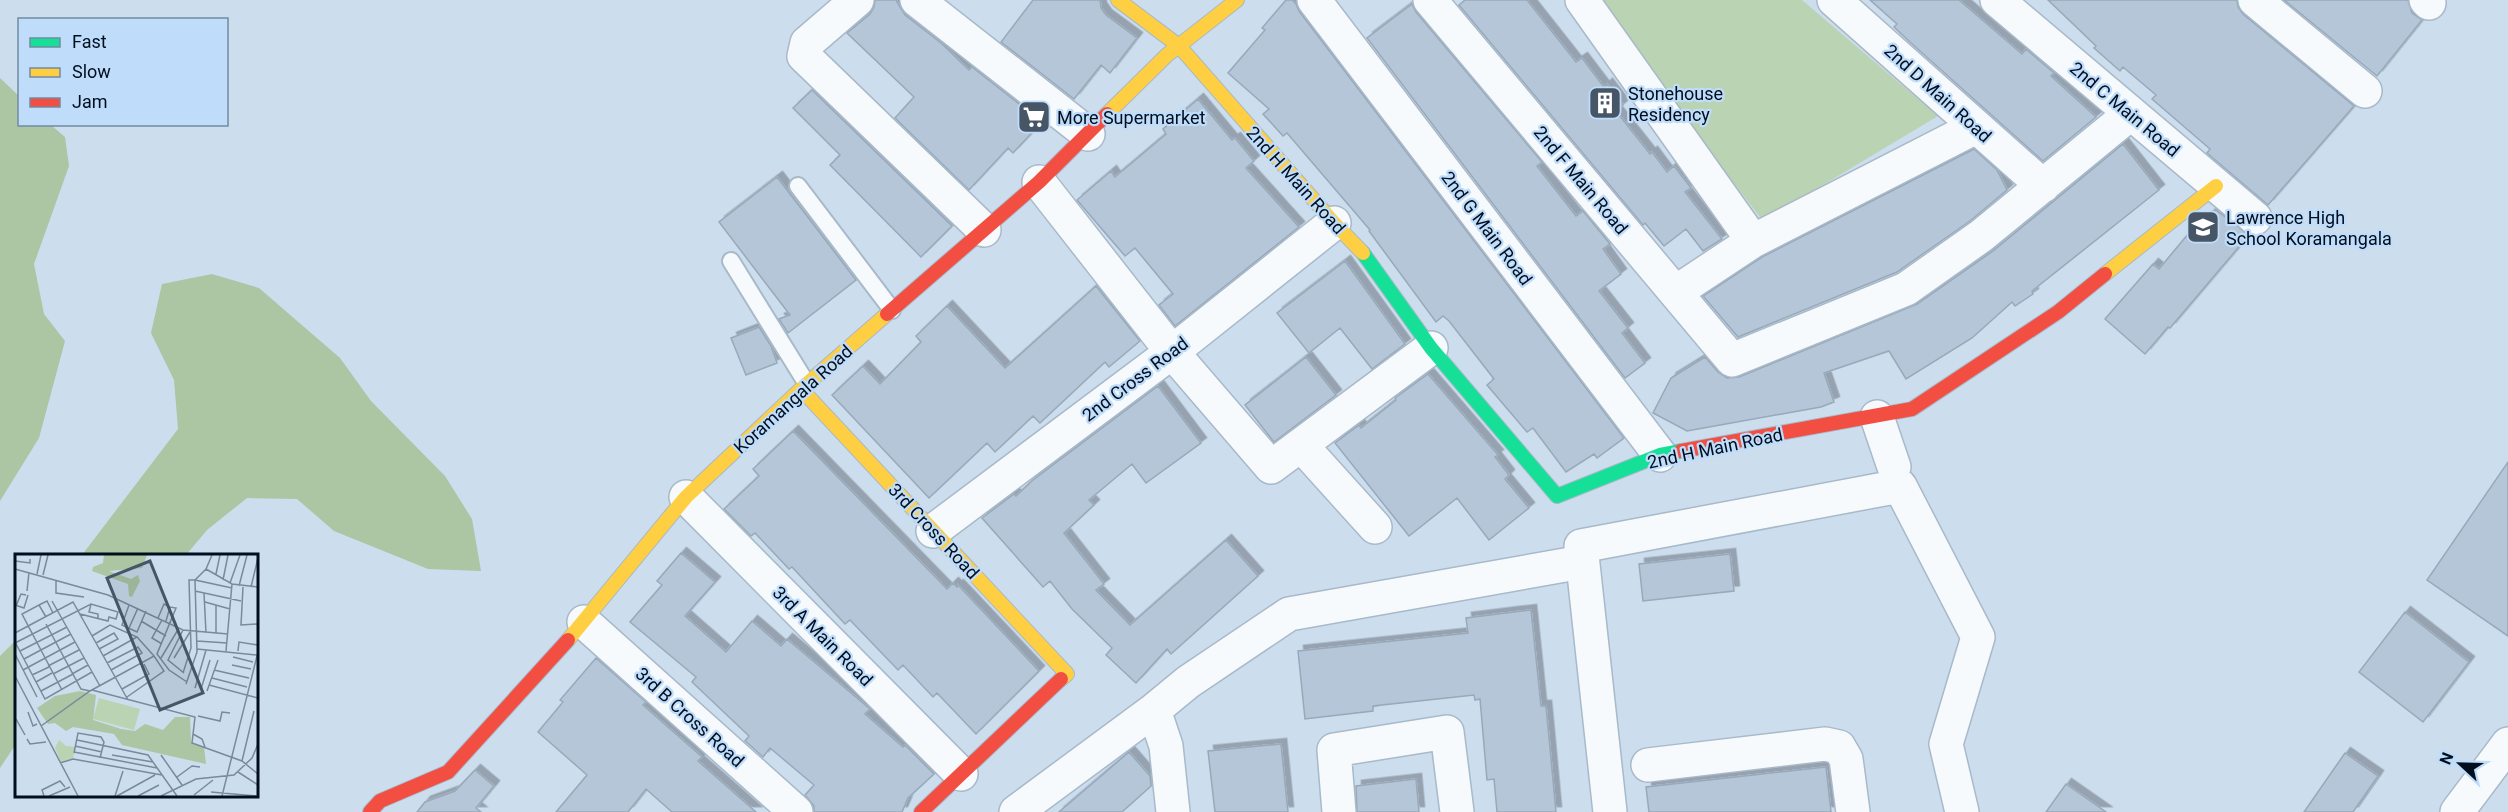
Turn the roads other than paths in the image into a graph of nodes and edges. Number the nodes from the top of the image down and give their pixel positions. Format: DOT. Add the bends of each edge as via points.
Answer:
graph roads {
  1 [pos="857,0"];
  2 [pos="917,0"];
  3 [pos="1118,0"];
  4 [pos="1237,0"];
  5 [pos="1314,0"];
  6 [pos="1430,0"];
  7 [pos="1582,0"];
  8 [pos="1834,0"];
  9 [pos="1997,0"];
  10 [pos="2255,0"];
  11 [pos="1179,46"];
  12 [pos="2365,91"];
  13 [pos="2130,114"];
  14 [pos="1976,127"];
  15 [pos="1088,134"];
  16 [pos="1039,182"];
  17 [pos="798,186"];
  18 [pos="2043,186"];
  19 [pos="2216,186"];
  20 [pos="2254,218"];
  21 [pos="1334,223"];
  22 [pos="984,230"];
  23 [pos="1753,241"];
  24 [pos="731,261"];
  25 [pos="1676,292"];
  26 [pos="892,310"];
  27 [pos="1431,348"];
  28 [pos="1172,352"];
  29 [pos="804,387"];
  30 [pos="1877,417"];
  31 [pos="1301,446"];
  32 [pos="1660,455"];
  33 [pos="1894,467"];
  34 [pos="686,497"];
  35 [pos="1375,527"];
  36 [pos="933,531"];
  37 [pos="1582,562"];
  38 [pos="584,622"];
  39 [pos="1154,710"];
  40 [pos="2508,744"];
  41 [pos="1648,765"];
  42 [pos="960,774"];
  43 [pos="381,808"];
  44 [pos="796,812"];
  45 [pos="921,812"];
  46 [pos="1016,812"];
  47 [pos="1173,812"];
  48 [pos="1339,812"];
  49 [pos="1457,812"];
  50 [pos="1610,812"];
  51 [pos="1853,812"];
  52 [pos="1962,812"];
  53 [pos="2457,812"];
  1 -- 22 [label="street" via="807,43 804,56"];
  2 -- 15 [label="street"];
  3 -- 11 [label="street, 2nd H Main Road"];
  4 -- 11 [label="street, Koramangala Road"];
  5 -- 32 [label="street, 2nd G Main Road"];
  6 -- 25 [label="street, 2nd F Main Road"];
  7 -- 23 [label="street"];
  8 -- 14 [label="street, 2nd D Main Road"];
  9 -- 13 [label="street, 2nd C Main Road"];
  10 -- 12 [label="street"];
  11 -- 15 [label="street, Koramangala Road"];
  11 -- 21 [label="street, 2nd H Main Road"];
  13 -- 18 [label="street"];
  13 -- 19 [label="street, 2nd C Main Road"];
  14 -- 18 [label="street, 2nd D Main Road"];
  14 -- 23 [label="street"];
  15 -- 16 [label="street, Koramangala Road"];
  16 -- 22 [label="street, Koramangala Road"];
  16 -- 28 [label="street"];
  17 -- 26 [label="lane"];
  18 -- 25 [label="street, 2nd F Main Road" via="1906,289 1732,360"];
  19 -- 20 [label="street, 2nd C Main Road"];
  19 -- 30 [label="street, 2nd H Main Road" via="2048,318 1912,409"];
  21 -- 27 [label="street, 2nd H Main Road" via="1364,254"];
  21 -- 28 [label="street, 2nd Cross Road"];
  22 -- 26 [label="street, Koramangala Road"];
  23 -- 25 [label="street"];
  24 -- 29 [label="lane"];
  26 -- 29 [label="street, Koramangala Road"];
  27 -- 31 [label="street"];
  27 -- 32 [label="street, 2nd H Main Road" via="1557,496"];
  28 -- 31 [label="street" via="1271,467"];
  28 -- 36 [label="street, 2nd Cross Road"];
  29 -- 34 [label="street, Koramangala Road"];
  29 -- 36 [label="street, 3rd Cross Road"];
  30 -- 32 [label="street, 2nd H Main Road"];
  30 -- 33 [label="street"];
  31 -- 35 [label="street"];
  34 -- 38 [label="street, Koramangala Road"];
  34 -- 42 [label="street, 3rd A Main Road"];
  36 -- 42 [label="street, 3rd Cross Road" via="1067,674"];
  37 -- 39 [label="street" via="1289,614 1188,682"];
  37 -- 50 [label="street"];
  37 -- 52 [label="street" via="1581,546 1900,486 1978,637 1946,744"];
  38 -- 43 [label="street, Koramangala Road" via="448,772"];
  38 -- 44 [label="street, 3rd B Cross Road"];
  39 -- 46 [label="street"];
  39 -- 47 [label="street" via="1166,746"];
  40 -- 53 [label="street"];
  41 -- 51 [label="street" via="1825,744 1839,747 1846,759"];
  42 -- 45 [label="street"];
  48 -- 49 [label="street" via="1334,750 1447,732"];
}
